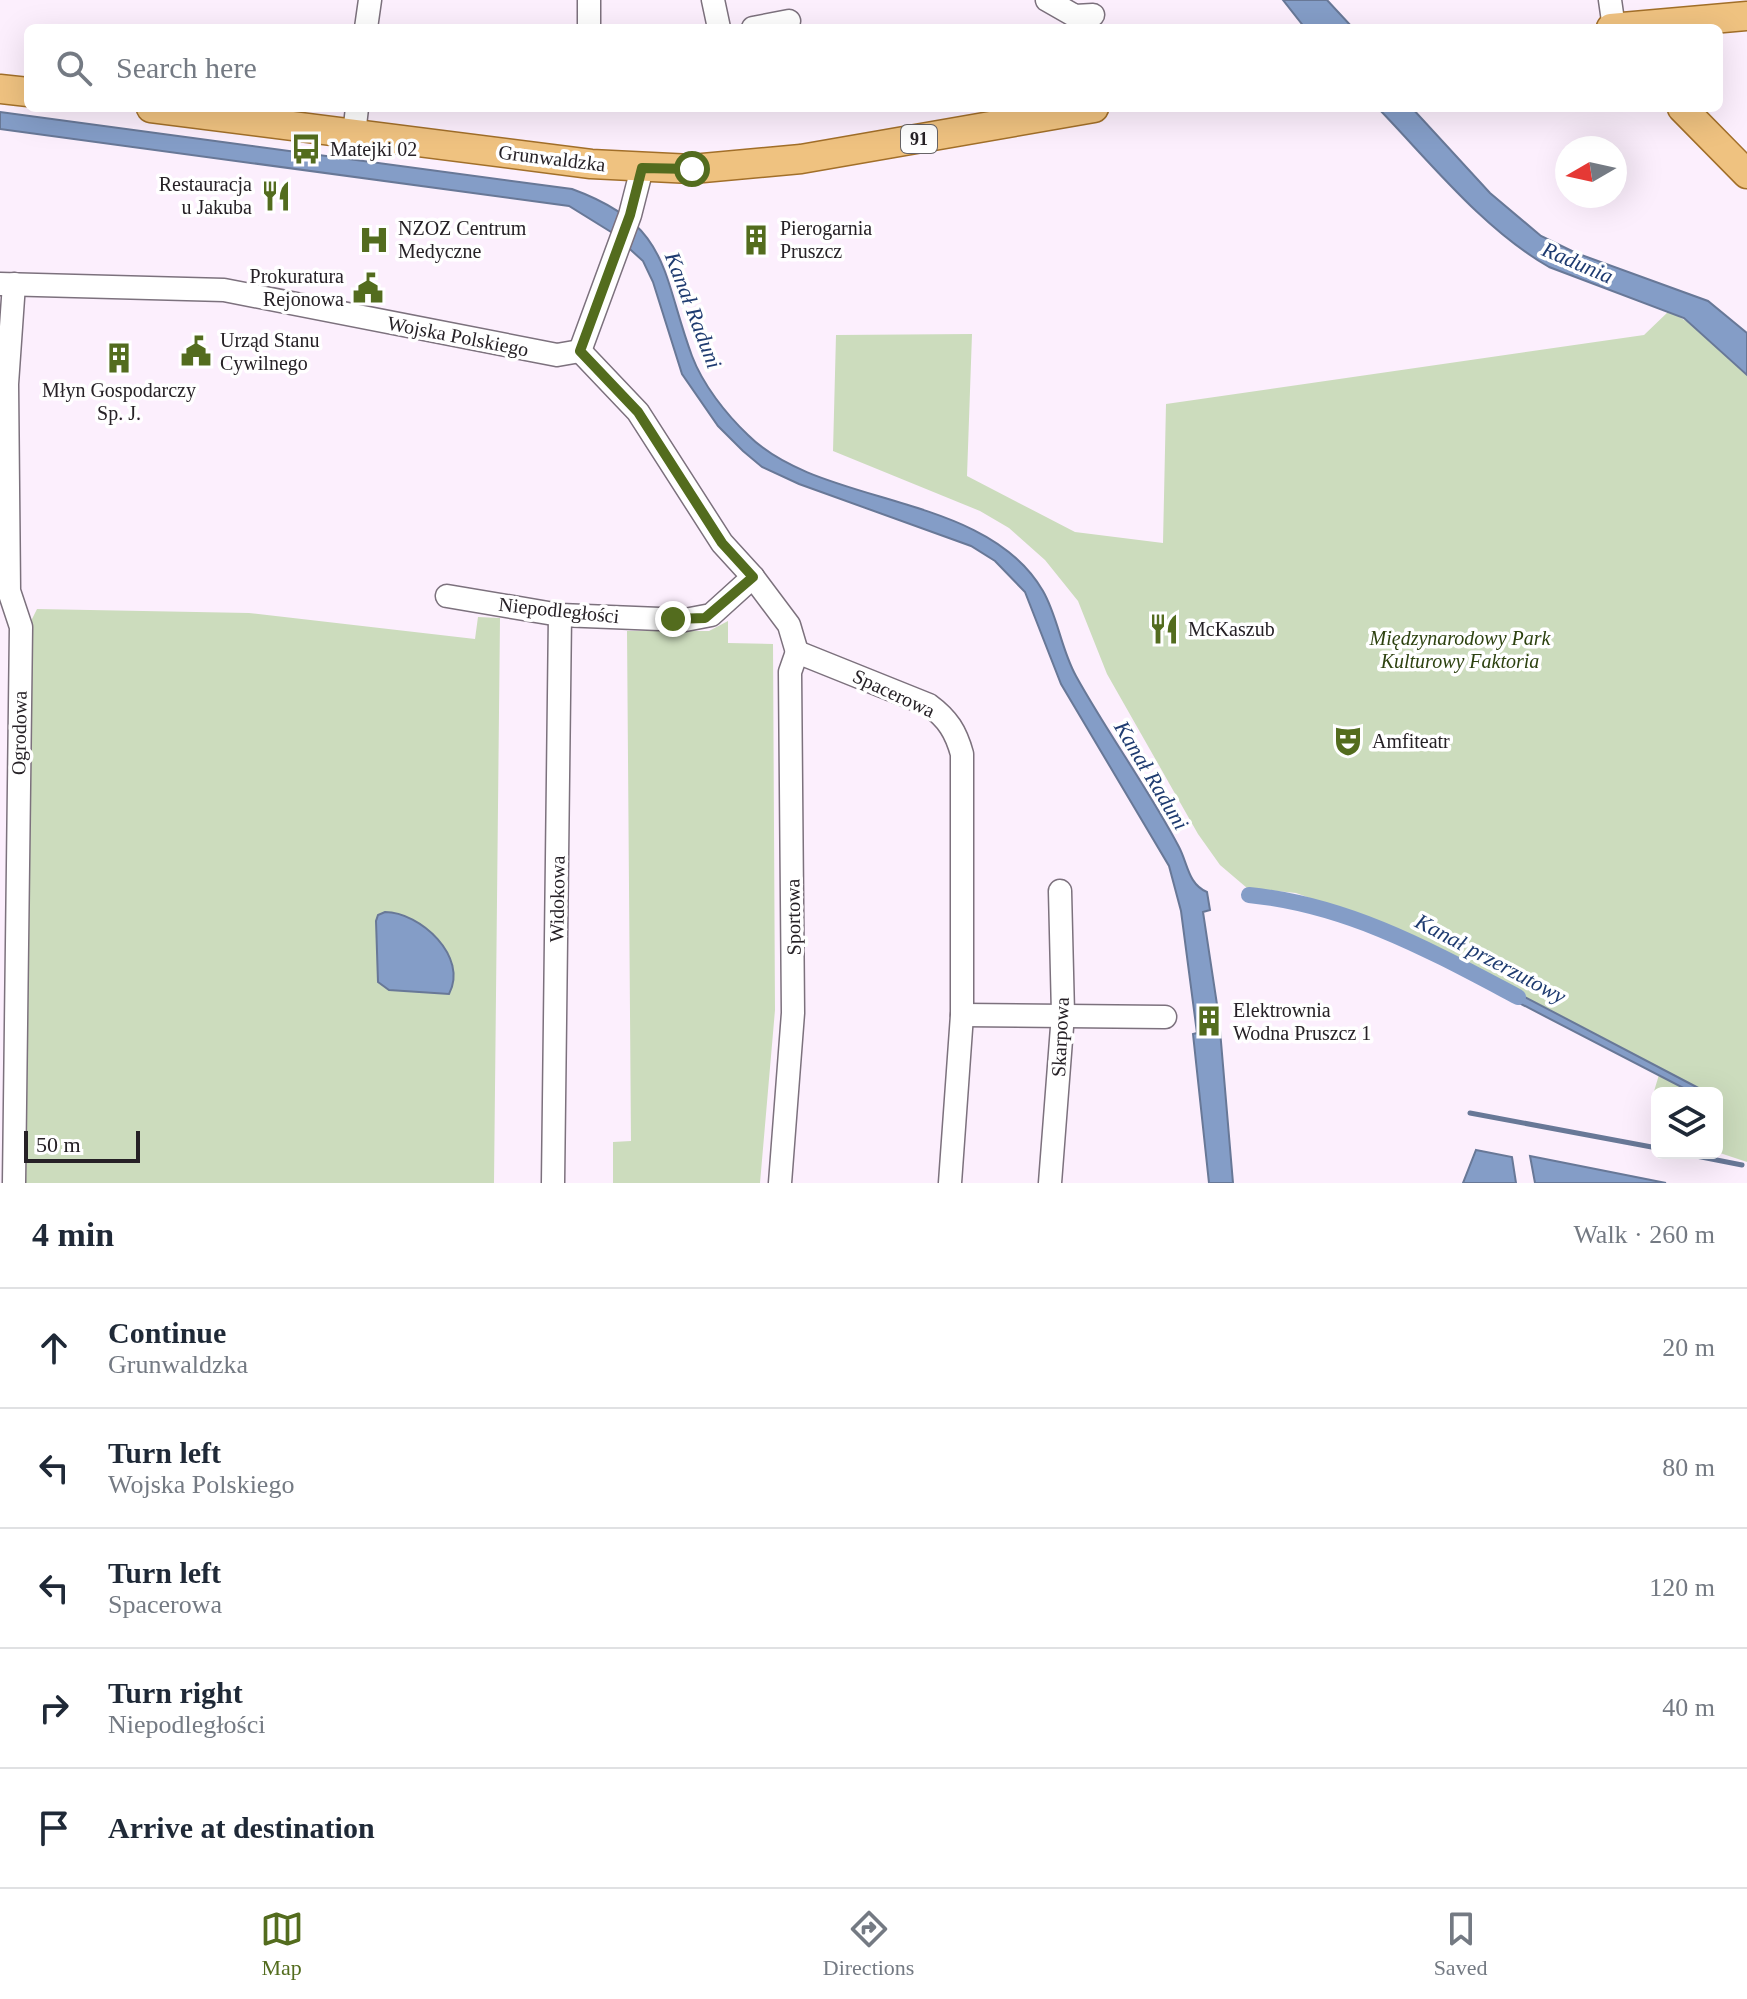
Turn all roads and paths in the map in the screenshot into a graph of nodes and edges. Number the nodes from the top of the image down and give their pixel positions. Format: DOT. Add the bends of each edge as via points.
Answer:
graph roads {
  1 [pos="370,0"];
  2 [pos="589,0"];
  3 [pos="713,0"];
  4 [pos="1047,0"];
  5 [pos="1610,0"];
  6 [pos="1093,15"];
  7 [pos="1747,16"];
  8 [pos="789,21"];
  9 [pos="367,24"];
  10 [pos="589,24"];
  11 [pos="718,24"];
  12 [pos="774,24"];
  13 [pos="1613,24"];
  14 [pos="1658,24"];
  15 [pos="0,89"];
  16 [pos="24,92"];
  17 [pos="214,112"];
  18 [pos="1071,112"];
  19 [pos="1686,112"];
  20 [pos="356,121"];
  21 [pos="642,168"];
  22 [pos="1747,174"];
  23 [pos="7,284"];
  24 [pos="580,351"];
  25 [pos="753,577"];
  26 [pos="5,591"];
  27 [pos="447,596"];
  28 [pos="560,615"];
  29 [pos="797,652"];
  30 [pos="1060,891"];
  31 [pos="1063,1014"];
  32 [pos="962,1015"];
  33 [pos="1165,1017"];
  34 [pos="14,1183"];
  35 [pos="553,1183"];
  36 [pos="780,1183"];
  37 [pos="950,1183"];
  38 [pos="1050,1183"];
  1 -- 9 [label="street"];
  2 -- 10 [label="street"];
  3 -- 11 [label="street"];
  4 -- 6 [label="street" via="1075,16"];
  5 -- 13 [label="street"];
  7 -- 14 [label="main road"];
  8 -- 12 [label="street"];
  15 -- 16 [label="main road"];
  17 -- 20 [label="main road, Grunwaldzka / 91"];
  18 -- 21 [label="main road, Grunwaldzka / 91" via="801,159"];
  19 -- 22 [label="main road"];
  20 -- 21 [label="main road, Grunwaldzka / 91"];
  21 -- 24 [label="street"];
  23 -- 24 [label="street, Wojska Polskiego" via="224,290 557,355"];
  23 -- 26 [label="street, Ogrodowa"];
  24 -- 25 [label="street" via="638,412 722,543"];
  25 -- 28 [label="street, Niepodległości" via="705,618"];
  25 -- 29 [label="street" via="789,625"];
  26 -- 34 [label="street, Ogrodowa" via="21,627"];
  27 -- 28 [label="street, Niepodległości"];
  28 -- 35 [label="street, Widokowa"];
  29 -- 32 [label="street, Spacerowa" via="929,705 952,727 962,754"];
  29 -- 36 [label="street, Sportowa" via="790,672 793,1037"];
  30 -- 31 [label="street, Skarpowa"];
  31 -- 32 [label="street"];
  31 -- 33 [label="street"];
  31 -- 38 [label="street, Skarpowa"];
  32 -- 37 [label="street, Spacerowa"];
}
